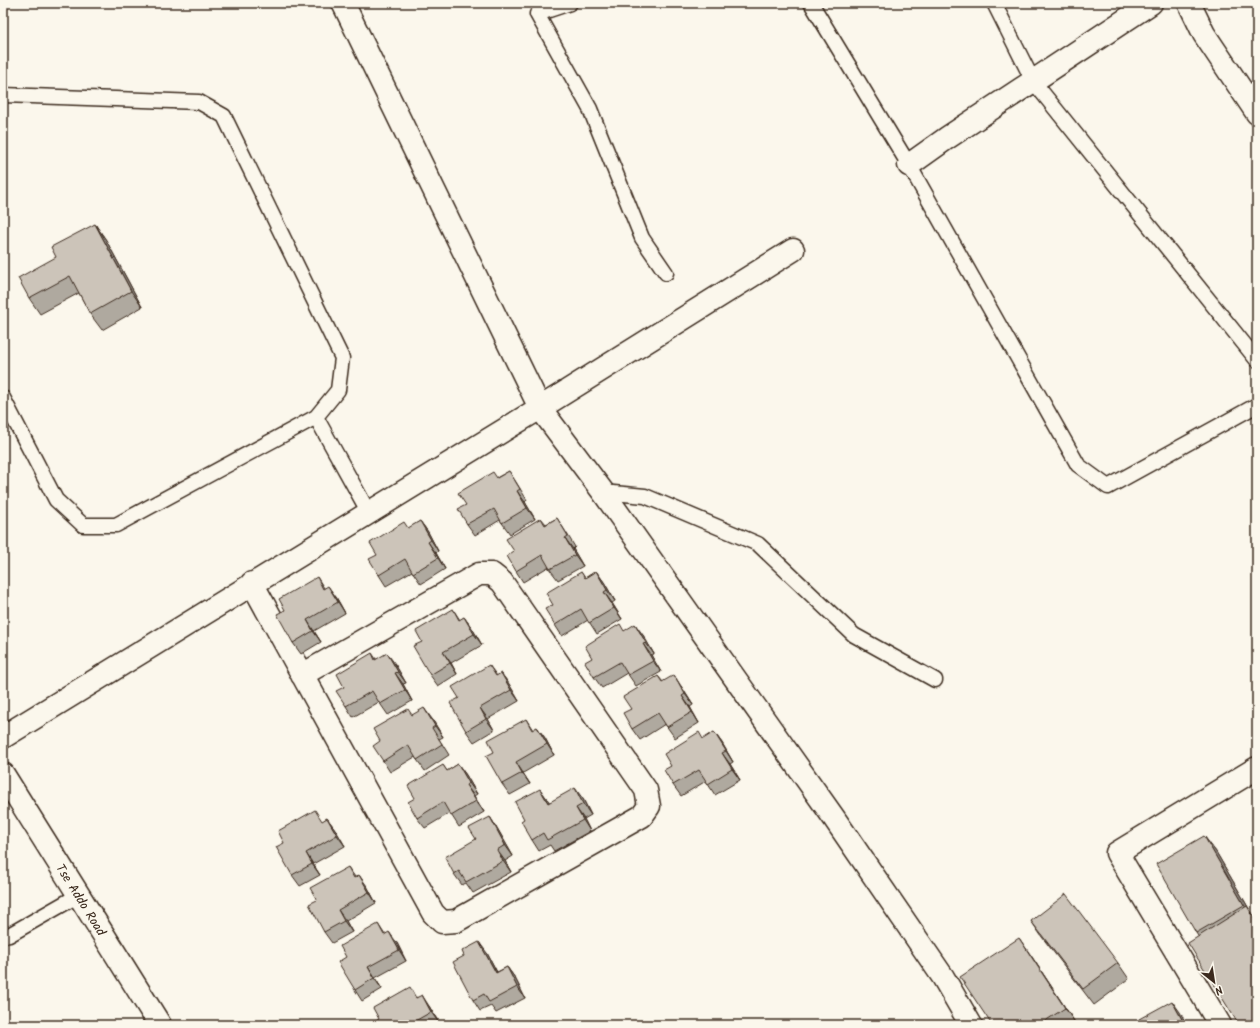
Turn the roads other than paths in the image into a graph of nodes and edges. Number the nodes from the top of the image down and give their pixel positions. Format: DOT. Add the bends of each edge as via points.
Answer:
graph roads {
  1 [pos="343,3"];
  2 [pos="570,3"];
  3 [pos="811,3"];
  4 [pos="994,3"];
  5 [pos="1151,3"];
  6 [pos="1189,3"];
  7 [pos="1033,81"];
  8 [pos="3,95"];
  9 [pos="1257,113"];
  10 [pos="909,165"];
  11 [pos="793,250"];
  12 [pos="666,273"];
  13 [pos="1257,360"];
  14 [pos="3,398"];
  15 [pos="1257,405"];
  16 [pos="540,408"];
  17 [pos="316,417"];
  18 [pos="603,492"];
  19 [pos="369,513"];
  20 [pos="252,584"];
  21 [pos="302,675"];
  22 [pos="935,680"];
  23 [pos="3,737"];
  24 [pos="1257,768"];
  25 [pos="3,774"];
  26 [pos="79,896"];
  27 [pos="3,936"];
  28 [pos="160,1025"];
  29 [pos="971,1025"];
  30 [pos="1220,1025"];
  1 -- 16 [label="street"];
  2 -- 12 [label="lane" via="537,14 590,110 642,238"];
  3 -- 10 [label="lane"];
  4 -- 7 [label="lane"];
  5 -- 7 [label="street"];
  6 -- 9 [label="street" via="1204,34"];
  7 -- 10 [label="street"];
  7 -- 13 [label="lane"];
  8 -- 17 [label="lane" via="199,102 224,116 342,358 338,390"];
  10 -- 15 [label="lane" via="1078,465 1108,487"];
  11 -- 16 [label="street"];
  14 -- 17 [label="lane" via="56,500 83,525 116,525"];
  16 -- 18 [label="street"];
  16 -- 19 [label="street"];
  17 -- 19 [label="lane"];
  18 -- 22 [label="lane" via="645,496 758,544 854,635"];
  18 -- 29 [label="street" via="834,818 943,977"];
  19 -- 20 [label="street"];
  20 -- 21 [label="street"];
  20 -- 23 [label="street"];
  21 -- 21 [label="street" via="433,913 442,922 456,921 642,816 649,806 646,790 502,582 492,574 480,574"];
  24 -- 30 [label="street" via="1117,853"];
  25 -- 26 [label="street, Tse Addo Road"];
  26 -- 27 [label="lane"];
  26 -- 28 [label="street, Tse Addo Road"];
}
